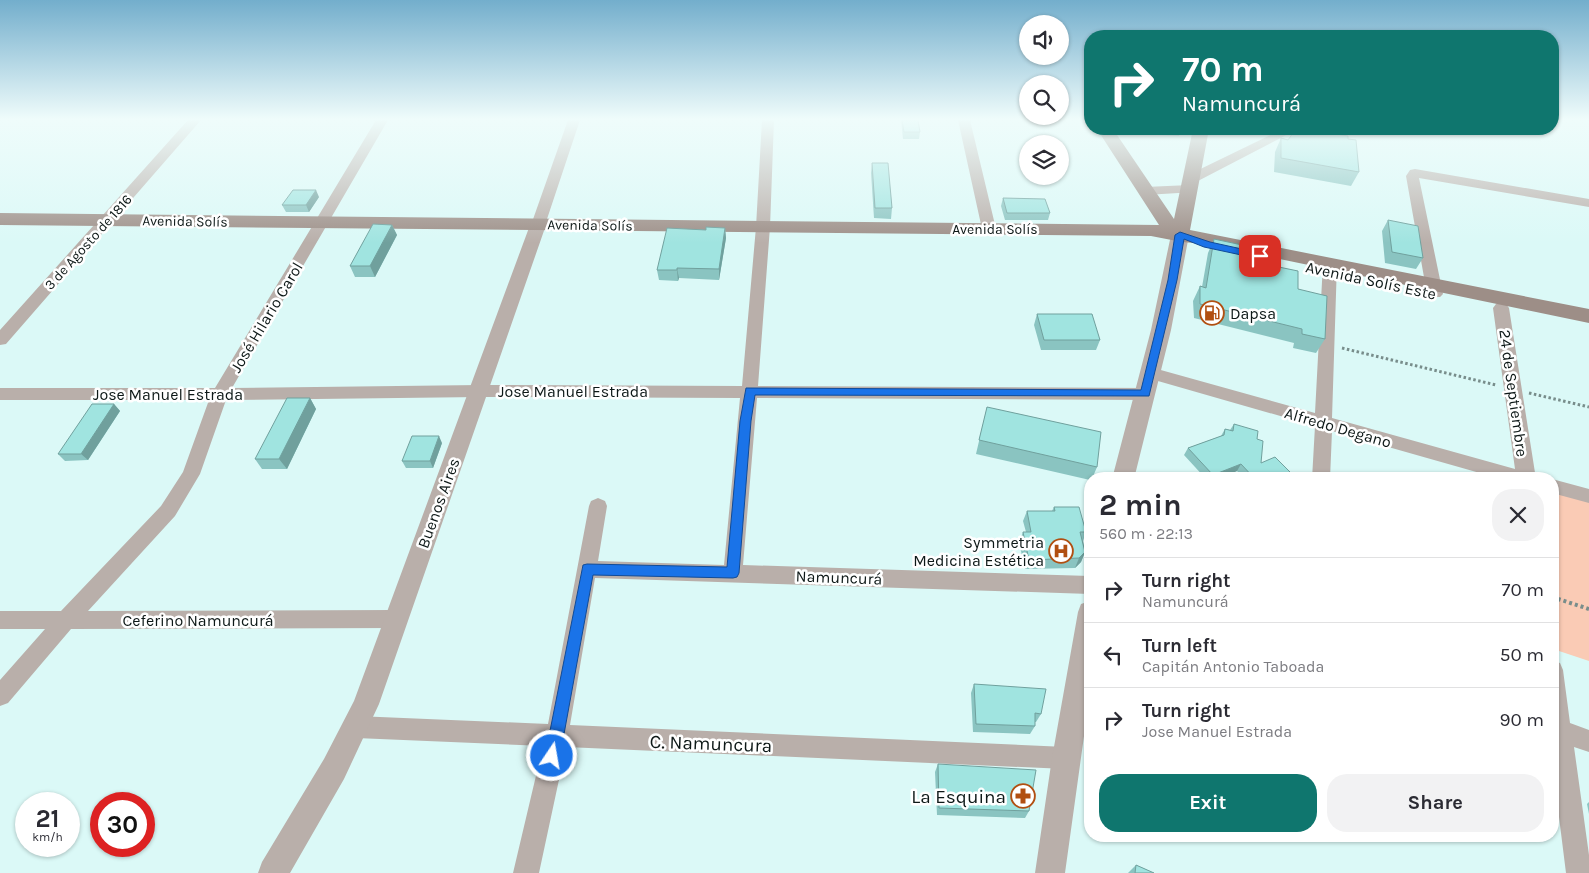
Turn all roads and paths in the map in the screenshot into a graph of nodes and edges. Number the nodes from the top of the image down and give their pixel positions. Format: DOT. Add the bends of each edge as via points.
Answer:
graph roads {
  1 [pos="159,161"];
  2 [pos="358,161"];
  3 [pos="560,161"];
  4 [pos="766,161"];
  5 [pos="973,161"];
  6 [pos="1125,161"];
  7 [pos="1195,161"];
  8 [pos="1220,161"];
  9 [pos="1227,162"];
  10 [pos="1191,184"];
  11 [pos="1145,191"];
  12 [pos="1589,203"];
  13 [pos="0,219"];
  14 [pos="107,220"];
  15 [pos="322,223"];
  16 [pos="538,225"];
  17 [pos="763,227"];
  18 [pos="989,229"];
  19 [pos="1180,235"];
  20 [pos="1330,267"];
  21 [pos="1434,289"];
  22 [pos="1501,308"];
  23 [pos="1589,316"];
  24 [pos="1589,327"];
  25 [pos="0,340"];
  26 [pos="1327,345"];
  27 [pos="1150,373"];
  28 [pos="1514,389"];
  29 [pos="480,391"];
  30 [pos="750,391"];
  31 [pos="0,394"];
  32 [pos="220,394"];
  33 [pos="1145,394"];
  34 [pos="1589,407"];
  35 [pos="1323,423"];
  36 [pos="1125,472"];
  37 [pos="1321,472"];
  38 [pos="1501,472"];
  39 [pos="1525,472"];
  40 [pos="1559,488"];
  41 [pos="1589,496"];
  42 [pos="598,506"];
  43 [pos="587,569"];
  44 [pos="733,573"];
  45 [pos="1084,585"];
  46 [pos="1559,599"];
  47 [pos="1589,608"];
  48 [pos="395,619"];
  49 [pos="0,620"];
  50 [pos="66,620"];
  51 [pos="1084,648"];
  52 [pos="0,696"];
  53 [pos="356,727"];
  54 [pos="1559,731"];
  55 [pos="557,736"];
  56 [pos="1589,741"];
  57 [pos="1559,750"];
  58 [pos="1066,758"];
  59 [pos="272,873"];
  60 [pos="526,873"];
  61 [pos="1050,873"];
  62 [pos="1578,873"];
  1 -- 14 [label="street, 3 de Agosto de 1816"];
  2 -- 15 [label="street, José Hilario Carol"];
  3 -- 16 [label="street, Buenos Aires"];
  4 -- 17 [label="street"];
  5 -- 18 [label="street"];
  6 -- 11 [label="main road"];
  7 -- 10 [label="main road"];
  8 -- 9 [label="street"];
  9 -- 10 [label="street"];
  10 -- 11 [label="street"];
  10 -- 19 [label="main road"];
  11 -- 19 [label="main road" via="1164,220"];
  12 -- 21 [label="street" via="1415,173 1412,176"];
  13 -- 14 [label="main road, Avenida Solís"];
  14 -- 15 [label="main road, Avenida Solís"];
  14 -- 25 [label="street, 3 de Agosto de 1816"];
  15 -- 16 [label="main road, Avenida Solís"];
  15 -- 32 [label="street, José Hilario Carol"];
  16 -- 17 [label="main road, Avenida Solís"];
  16 -- 29 [label="street, Buenos Aires"];
  17 -- 18 [label="main road, Avenida Solís"];
  17 -- 30 [label="street"];
  18 -- 19 [label="main road, Avenida Solís" via="1151,230"];
  19 -- 20 [label="main road, Avenida Solís Este" via="1208,245"];
  19 -- 27 [label="street"];
  20 -- 21 [label="main road, Avenida Solís Este"];
  20 -- 26 [label="street"];
  21 -- 22 [label="main road, Avenida Solís Este"];
  21 -- 23 [label="main road, Avenida Solís Este"];
  22 -- 24 [label="main road, Avenida Solís Este"];
  22 -- 28 [label="street, 24 de Septiembre"];
  26 -- 28 [label="path"];
  26 -- 35 [label="street"];
  27 -- 33 [label="street"];
  27 -- 35 [label="street, Alfredo Degano"];
  28 -- 34 [label="path"];
  28 -- 39 [label="street, 24 de Septiembre"];
  29 -- 30 [label="street, Jose Manuel Estrada"];
  29 -- 32 [label="street, Jose Manuel Estrada"];
  29 -- 48 [label="street, Buenos Aires"];
  30 -- 33 [label="street, Jose Manuel Estrada"];
  30 -- 44 [label="street"];
  31 -- 32 [label="street, Jose Manuel Estrada"];
  32 -- 50 [label="street, José Hilario Carol" via="191,474 178,496"];
  33 -- 36 [label="street"];
  35 -- 37 [label="street"];
  35 -- 38 [label="street, Alfredo Degano"];
  40 -- 41 [label="street"];
  42 -- 43 [label="street"];
  43 -- 44 [label="street, Namuncurá"];
  43 -- 55 [label="street"];
  44 -- 45 [label="street, Namuncurá"];
  46 -- 47 [label="path"];
  48 -- 50 [label="street, Ceferino Namuncurá"];
  48 -- 53 [label="street, Buenos Aires"];
  49 -- 50 [label="street, Ceferino Namuncurá"];
  50 -- 52 [label="street, José Hilario Carol"];
  51 -- 58 [label="street"];
  53 -- 55 [label="street, C. Namuncura"];
  53 -- 59 [label="street, Buenos Aires"];
  54 -- 56 [label="street"];
  55 -- 58 [label="street, C. Namuncura"];
  55 -- 60 [label="street"];
  57 -- 62 [label="street"];
  58 -- 61 [label="street"];
}
